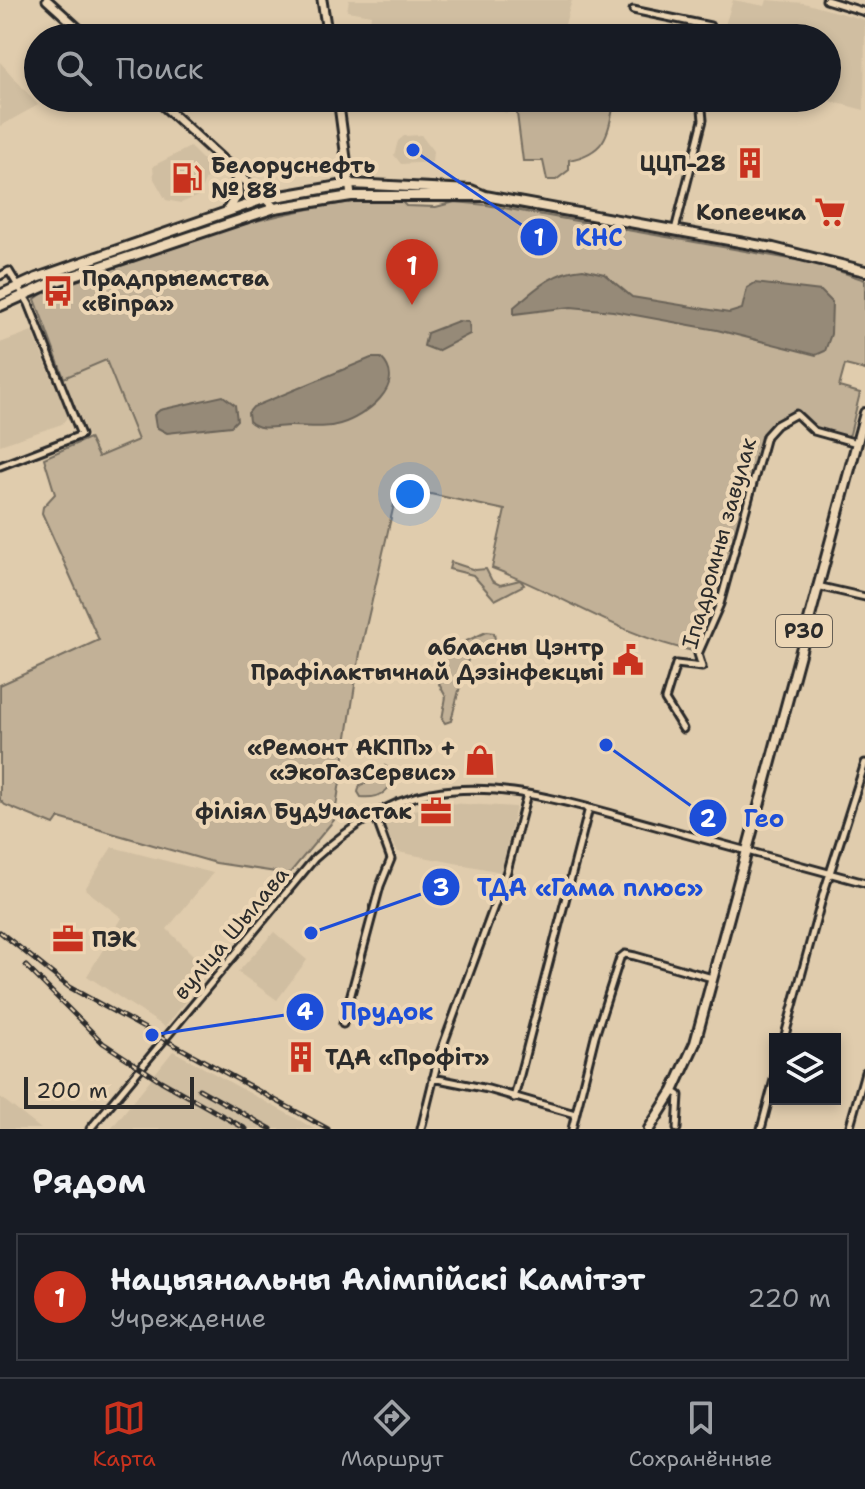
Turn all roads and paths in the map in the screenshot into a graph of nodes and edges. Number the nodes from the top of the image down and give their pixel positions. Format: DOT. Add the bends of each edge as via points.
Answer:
graph roads {
  1 [pos="47,0"];
  2 [pos="322,0"];
  3 [pos="826,0"];
  4 [pos="857,0"];
  5 [pos="855,8"];
  6 [pos="633,10"];
  7 [pos="865,12"];
  8 [pos="74,24"];
  9 [pos="326,24"];
  10 [pos="700,24"];
  11 [pos="170,112"];
  12 [pos="340,112"];
  13 [pos="702,112"];
  14 [pos="236,172"];
  15 [pos="351,184"];
  16 [pos="351,196"];
  17 [pos="485,196"];
  18 [pos="264,199"];
  19 [pos="275,208"];
  20 [pos="226,212"];
  21 [pos="675,230"];
  22 [pos="865,271"];
  23 [pos="0,276"];
  24 [pos="19,285"];
  25 [pos="24,294"];
  26 [pos="0,295"];
  27 [pos="0,306"];
  28 [pos="865,413"];
  29 [pos="857,443"];
  30 [pos="0,466"];
  31 [pos="816,585"];
  32 [pos="865,597"];
  33 [pos="683,729"];
  34 [pos="865,763"];
  35 [pos="527,794"];
  36 [pos="589,808"];
  37 [pos="375,815"];
  38 [pos="745,849"];
  39 [pos="829,874"];
  40 [pos="865,883"];
  41 [pos="713,978"];
  42 [pos="343,1024"];
  43 [pos="786,1033"];
  44 [pos="865,1072"];
  45 [pos="433,1078"];
  46 [pos="673,1091"];
  47 [pos="514,1098"];
  48 [pos="769,1099"];
  49 [pos="575,1114"];
  50 [pos="90,1129"];
  51 [pos="421,1129"];
  52 [pos="572,1129"];
  53 [pos="649,1129"];
  54 [pos="677,1129"];
  55 [pos="761,1129"];
  56 [pos="849,1129"];
  1 -- 8 [label="main road"];
  2 -- 9 [label="main road"];
  3 -- 5 [label="street"];
  4 -- 5 [label="street"];
  5 -- 7 [label="street"];
  6 -- 10 [label="street"];
  11 -- 14 [label="main road"];
  12 -- 15 [label="main road"];
  13 -- 21 [label="street"];
  14 -- 18 [label="main road"];
  14 -- 20 [label="main road" via="238,194"];
  15 -- 16 [label="main road"];
  15 -- 17 [label="main road" via="471,190"];
  15 -- 18 [label="main road"];
  16 -- 17 [label="main road"];
  16 -- 19 [label="main road"];
  17 -- 21 [label="main road"];
  18 -- 19 [label="main road"];
  18 -- 20 [label="main road"];
  19 -- 25 [label="main road"];
  20 -- 24 [label="main road"];
  21 -- 22 [label="main road"];
  23 -- 24 [label="street" via="9,271"];
  24 -- 25 [label="street"];
  24 -- 26 [label="main road"];
  25 -- 27 [label="main road"];
  25 -- 30 [label="street" via="81,435"];
  28 -- 29 [label="main road, Р30"];
  29 -- 31 [label="main road, Р30"];
  29 -- 33 [label="street, Іпадромны завулак" via="814,431 796,414 766,436 720,604 698,654 702,667 676,664 665,700"];
  31 -- 32 [label="street"];
  31 -- 38 [label="main road, Р30"];
  34 -- 39 [label="street"];
  35 -- 36 [label="street, вуліца Шылава"];
  35 -- 37 [label="street, вуліца Шылава" via="440,791"];
  35 -- 45 [label="street" via="507,871"];
  36 -- 38 [label="street, вуліца Шылава"];
  36 -- 47 [label="street"];
  37 -- 42 [label="street" via="391,859"];
  37 -- 50 [label="street, вуліца Шылава" via="341,835 292,883"];
  38 -- 39 [label="street, вуліца Шылава"];
  38 -- 41 [label="main road, Р30"];
  39 -- 40 [label="street, вуліца Шылава"];
  39 -- 43 [label="street"];
  41 -- 46 [label="main road, Р30" via="692,1051"];
  41 -- 49 [label="street" via="625,954 616,964"];
  44 -- 56 [label="street"];
  45 -- 47 [label="street"];
  45 -- 51 [label="street"];
  46 -- 53 [label="main road, Р30"];
  46 -- 54 [label="street" via="679,1095"];
  47 -- 49 [label="street"];
  48 -- 55 [label="street"];
  49 -- 52 [label="street"];
}
